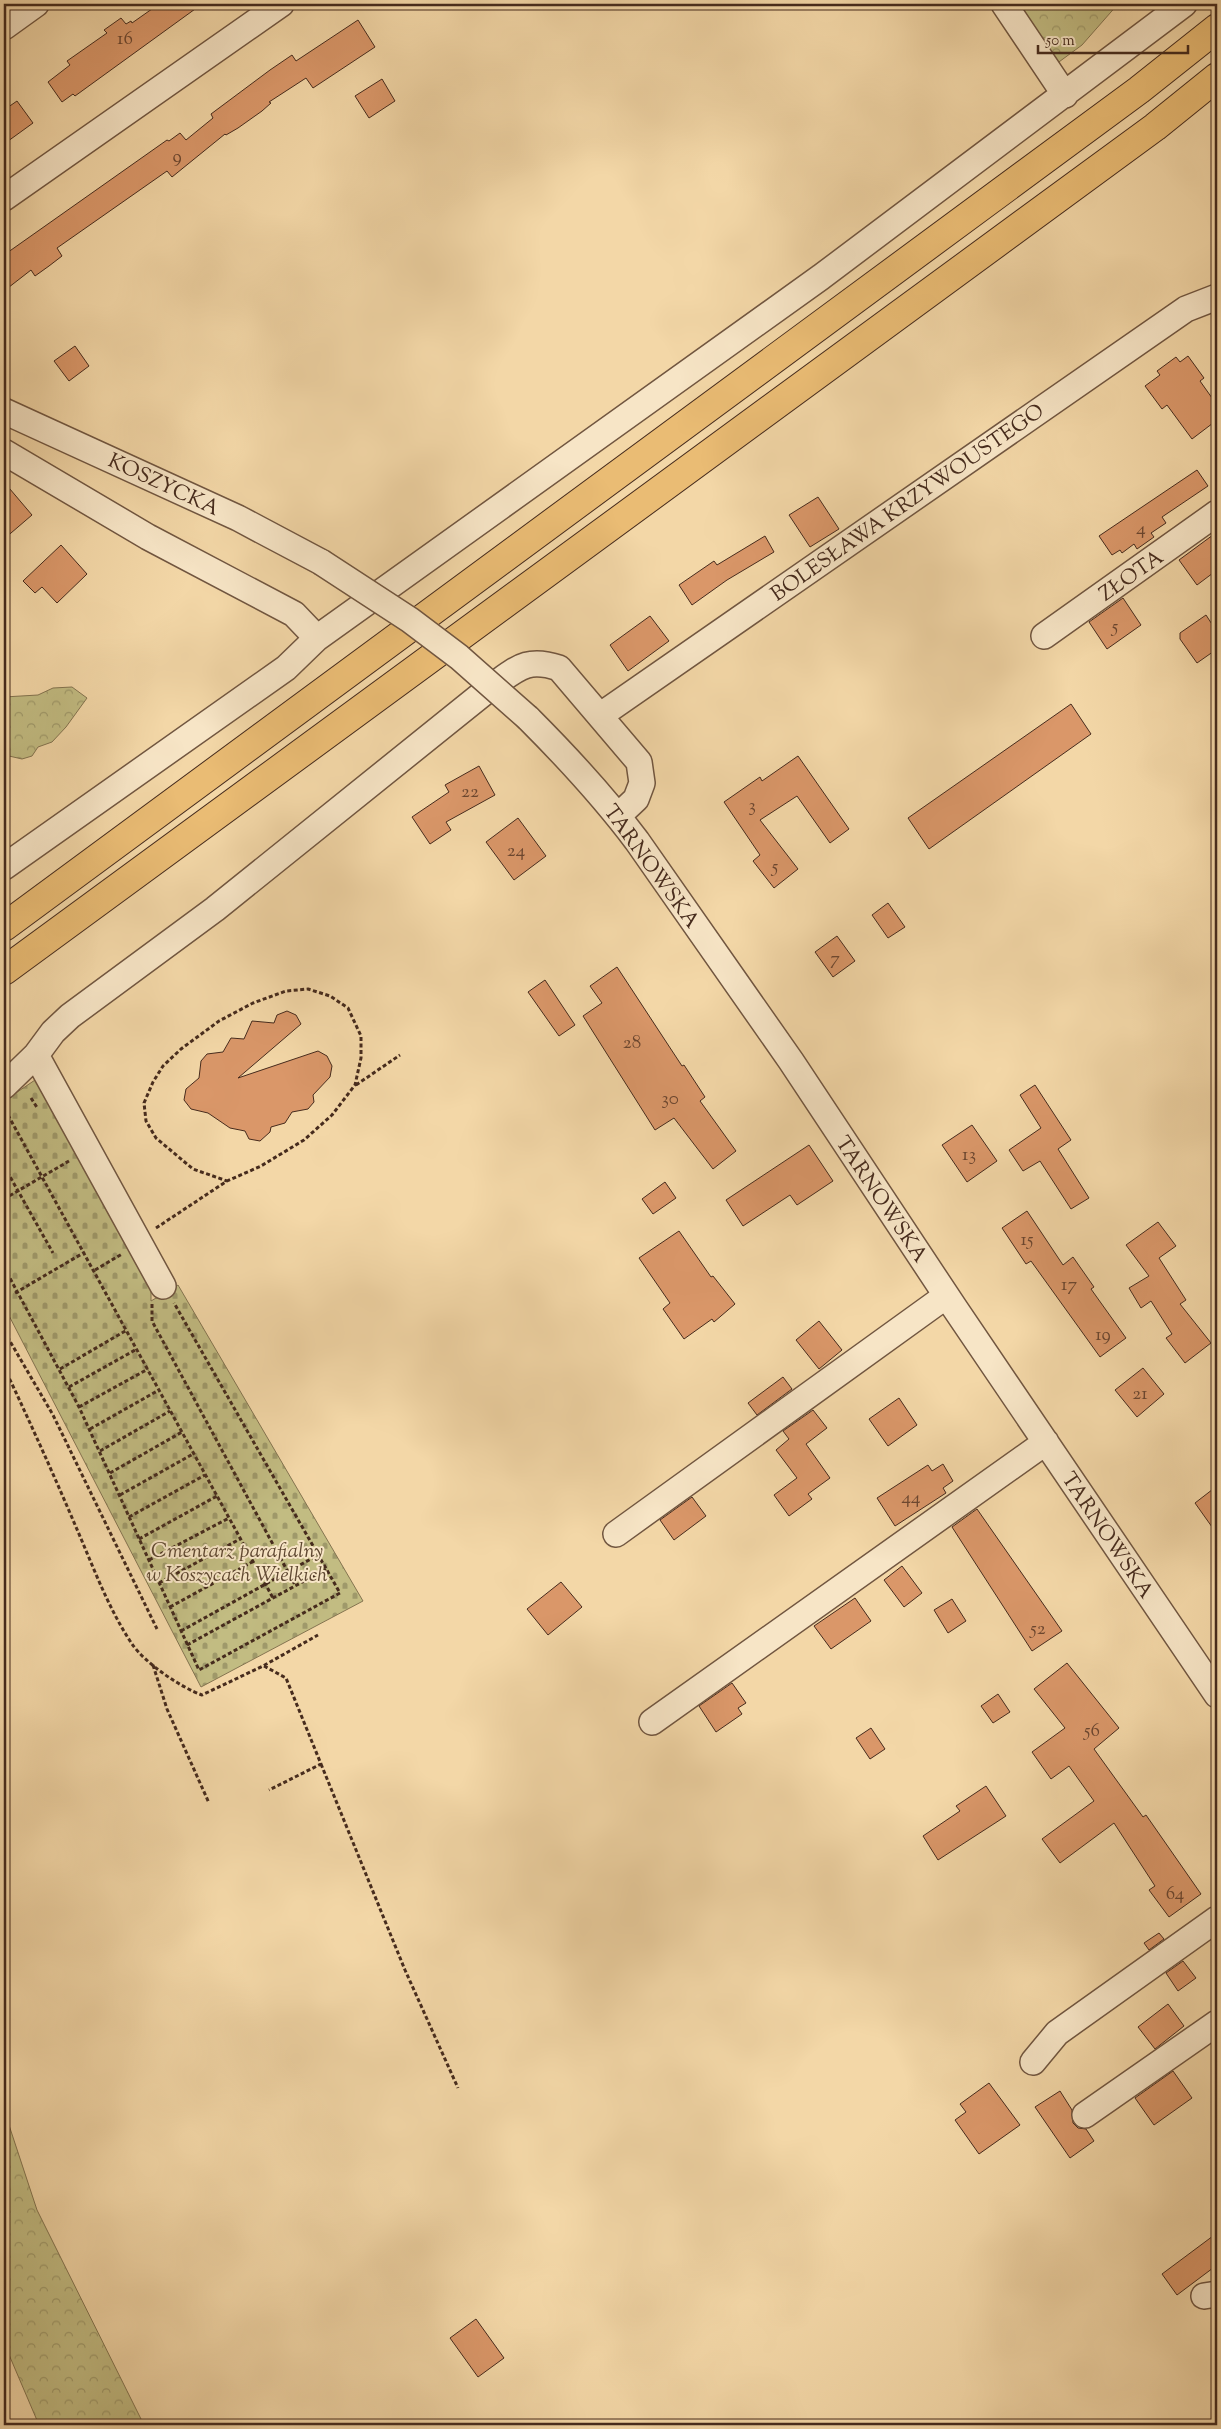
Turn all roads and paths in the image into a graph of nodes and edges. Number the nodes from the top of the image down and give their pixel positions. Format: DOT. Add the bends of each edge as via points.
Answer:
graph roads {
  1 [pos="36,4"];
  2 [pos="281,4"];
  3 [pos="1004,4"];
  4 [pos="1184,4"];
  5 [pos="4,27"];
  6 [pos="1217,28"];
  7 [pos="1217,77"];
  8 [pos="1065,95"];
  9 [pos="4,198"];
  10 [pos="1215,301"];
  11 [pos="4,411"];
  12 [pos="4,452"];
  13 [pos="1217,513"];
  14 [pos="1044,636"];
  15 [pos="317,638"];
  16 [pos="601,715"];
  17 [pos="528,718"];
  18 [pos="618,816"];
  19 [pos="4,867"];
  20 [pos="4,927"];
  21 [pos="4,972"];
  22 [pos="36,1055"];
  23 [pos="400,1055"];
  24 [pos="355,1085"];
  25 [pos="4,1086"];
  26 [pos="31,1098"];
  27 [pos="41,1114"];
  28 [pos="8,1115"];
  29 [pos="65,1154"];
  30 [pos="4,1166"];
  31 [pos="43,1177"];
  32 [pos="227,1181"];
  33 [pos="18,1191"];
  34 [pos="4,1199"];
  35 [pos="132,1246"];
  36 [pos="85,1252"];
  37 [pos="53,1253"];
  38 [pos="4,1267"];
  39 [pos="95,1270"];
  40 [pos="17,1292"];
  41 [pos="162,1296"];
  42 [pos="946,1296"];
  43 [pos="127,1330"];
  44 [pos="4,1331"];
  45 [pos="137,1349"];
  46 [pos="4,1367"];
  47 [pos="60,1369"];
  48 [pos="148,1369"];
  49 [pos="69,1387"];
  50 [pos="159,1390"];
  51 [pos="79,1406"];
  52 [pos="170,1411"];
  53 [pos="90,1429"];
  54 [pos="182,1432"];
  55 [pos="1046,1442"];
  56 [pos="100,1451"];
  57 [pos="194,1454"];
  58 [pos="110,1473"];
  59 [pos="205,1475"];
  60 [pos="120,1495"];
  61 [pos="217,1496"];
  62 [pos="129,1517"];
  63 [pos="229,1518"];
  64 [pos="616,1534"];
  65 [pos="139,1539"];
  66 [pos="240,1539"];
  67 [pos="318,1555"];
  68 [pos="149,1560"];
  69 [pos="252,1562"];
  70 [pos="326,1568"];
  71 [pos="288,1572"];
  72 [pos="159,1583"];
  73 [pos="265,1584"];
  74 [pos="295,1586"];
  75 [pos="272,1598"];
  76 [pos="170,1607"];
  77 [pos="157,1629"];
  78 [pos="180,1631"];
  79 [pos="318,1635"];
  80 [pos="188,1645"];
  81 [pos="153,1664"];
  82 [pos="263,1666"];
  83 [pos="1217,1695"];
  84 [pos="652,1722"];
  85 [pos="321,1764"];
  86 [pos="269,1790"];
  87 [pos="209,1803"];
  88 [pos="1217,1919"];
  89 [pos="1217,2023"];
  90 [pos="1034,2062"];
  91 [pos="458,2088"];
  92 [pos="1085,2115"];
  1 -- 5 [label="street"];
  2 -- 9 [label="street"];
  3 -- 8 [label="street"];
  4 -- 8 [label="street"];
  6 -- 20 [label="main road" via="1138,90"];
  7 -- 21 [label="main road" via="1155,127"];
  8 -- 15 [label="street" via="821,277"];
  10 -- 16 [label="street, BOLESŁAWA KRZYWOUSTEGO" via="1186,309"];
  11 -- 17 [label="street, KOSZYCKA, bridge" via="238,518 321,562 459,657"];
  12 -- 15 [label="street" via="148,537 294,614"];
  13 -- 14 [label="street, ZŁOTA"];
  15 -- 19 [label="street" via="286,668"];
  16 -- 18 [label="street" via="639,762 642,783 636,799"];
  16 -- 22 [label="street" via="560,668 543,662 524,664 490,687 215,909 70,1016"];
  17 -- 18 [label="street, TARNOWSKA" via="570,760"];
  18 -- 42 [label="street, TARNOWSKA" via="791,1062"];
  22 -- 25 [label="street"];
  22 -- 35 [label="street"];
  23 -- 24 [label="path"];
  24 -- 32 [label="path" via="332,1115 304,1140 262,1166"];
  24 -- 32 [label="path" via="361,1058 361,1036 348,1008 330,996 308,989 286,991 253,1003 219,1021 163,1066 144,1103 146,1121 169,1151 193,1169"];
  26 -- 27 [label="path"];
  28 -- 31 [label="path"];
  29 -- 31 [label="path" via="70,1163"];
  30 -- 33 [label="path"];
  31 -- 33 [label="path"];
  31 -- 36 [label="path"];
  32 -- 35 [label="path"];
  33 -- 34 [label="path"];
  33 -- 37 [label="path"];
  35 -- 39 [label="path"];
  35 -- 41 [label="street"];
  36 -- 39 [label="path"];
  36 -- 40 [label="path"];
  38 -- 40 [label="path"];
  39 -- 43 [label="path"];
  40 -- 47 [label="path"];
  41 -- 67 [label="path"];
  41 -- 71 [label="path" via="152,1322"];
  42 -- 55 [label="street, TARNOWSKA"];
  42 -- 64 [label="street"];
  43 -- 45 [label="path"];
  43 -- 47 [label="path"];
  44 -- 77 [label="path" via="53,1414"];
  45 -- 48 [label="path"];
  45 -- 49 [label="path"];
  46 -- 81 [label="path" via="112,1608 133,1645"];
  47 -- 49 [label="path"];
  48 -- 50 [label="path"];
  48 -- 51 [label="path"];
  49 -- 51 [label="path"];
  50 -- 52 [label="path"];
  50 -- 53 [label="path"];
  51 -- 53 [label="path"];
  52 -- 54 [label="path"];
  52 -- 56 [label="path"];
  53 -- 56 [label="path"];
  54 -- 57 [label="path"];
  54 -- 58 [label="path"];
  55 -- 83 [label="street, TARNOWSKA"];
  55 -- 84 [label="street"];
  56 -- 58 [label="path"];
  57 -- 59 [label="path"];
  57 -- 60 [label="path"];
  58 -- 60 [label="path"];
  59 -- 61 [label="path"];
  59 -- 62 [label="path"];
  60 -- 62 [label="path"];
  61 -- 63 [label="path"];
  61 -- 65 [label="path"];
  62 -- 65 [label="path"];
  63 -- 66 [label="path"];
  63 -- 68 [label="path"];
  65 -- 68 [label="path"];
  66 -- 69 [label="path"];
  66 -- 72 [label="path"];
  67 -- 70 [label="path"];
  67 -- 71 [label="path"];
  68 -- 72 [label="path"];
  69 -- 73 [label="path"];
  69 -- 76 [label="path"];
  70 -- 74 [label="path"];
  70 -- 80 [label="path" via="340,1593 200,1670"];
  71 -- 73 [label="path"];
  71 -- 74 [label="path"];
  72 -- 76 [label="path"];
  73 -- 75 [label="path"];
  73 -- 78 [label="path"];
  74 -- 75 [label="path"];
  75 -- 80 [label="path"];
  76 -- 78 [label="path"];
  78 -- 80 [label="path"];
  79 -- 82 [label="path"];
  81 -- 82 [label="path" via="189,1690 202,1695"];
  81 -- 87 [label="path" via="167,1709"];
  82 -- 85 [label="path" via="286,1678 289,1683"];
  85 -- 86 [label="path"];
  85 -- 91 [label="path" via="405,1970"];
  88 -- 90 [label="street" via="1057,2033"];
  89 -- 92 [label="street"];
}
